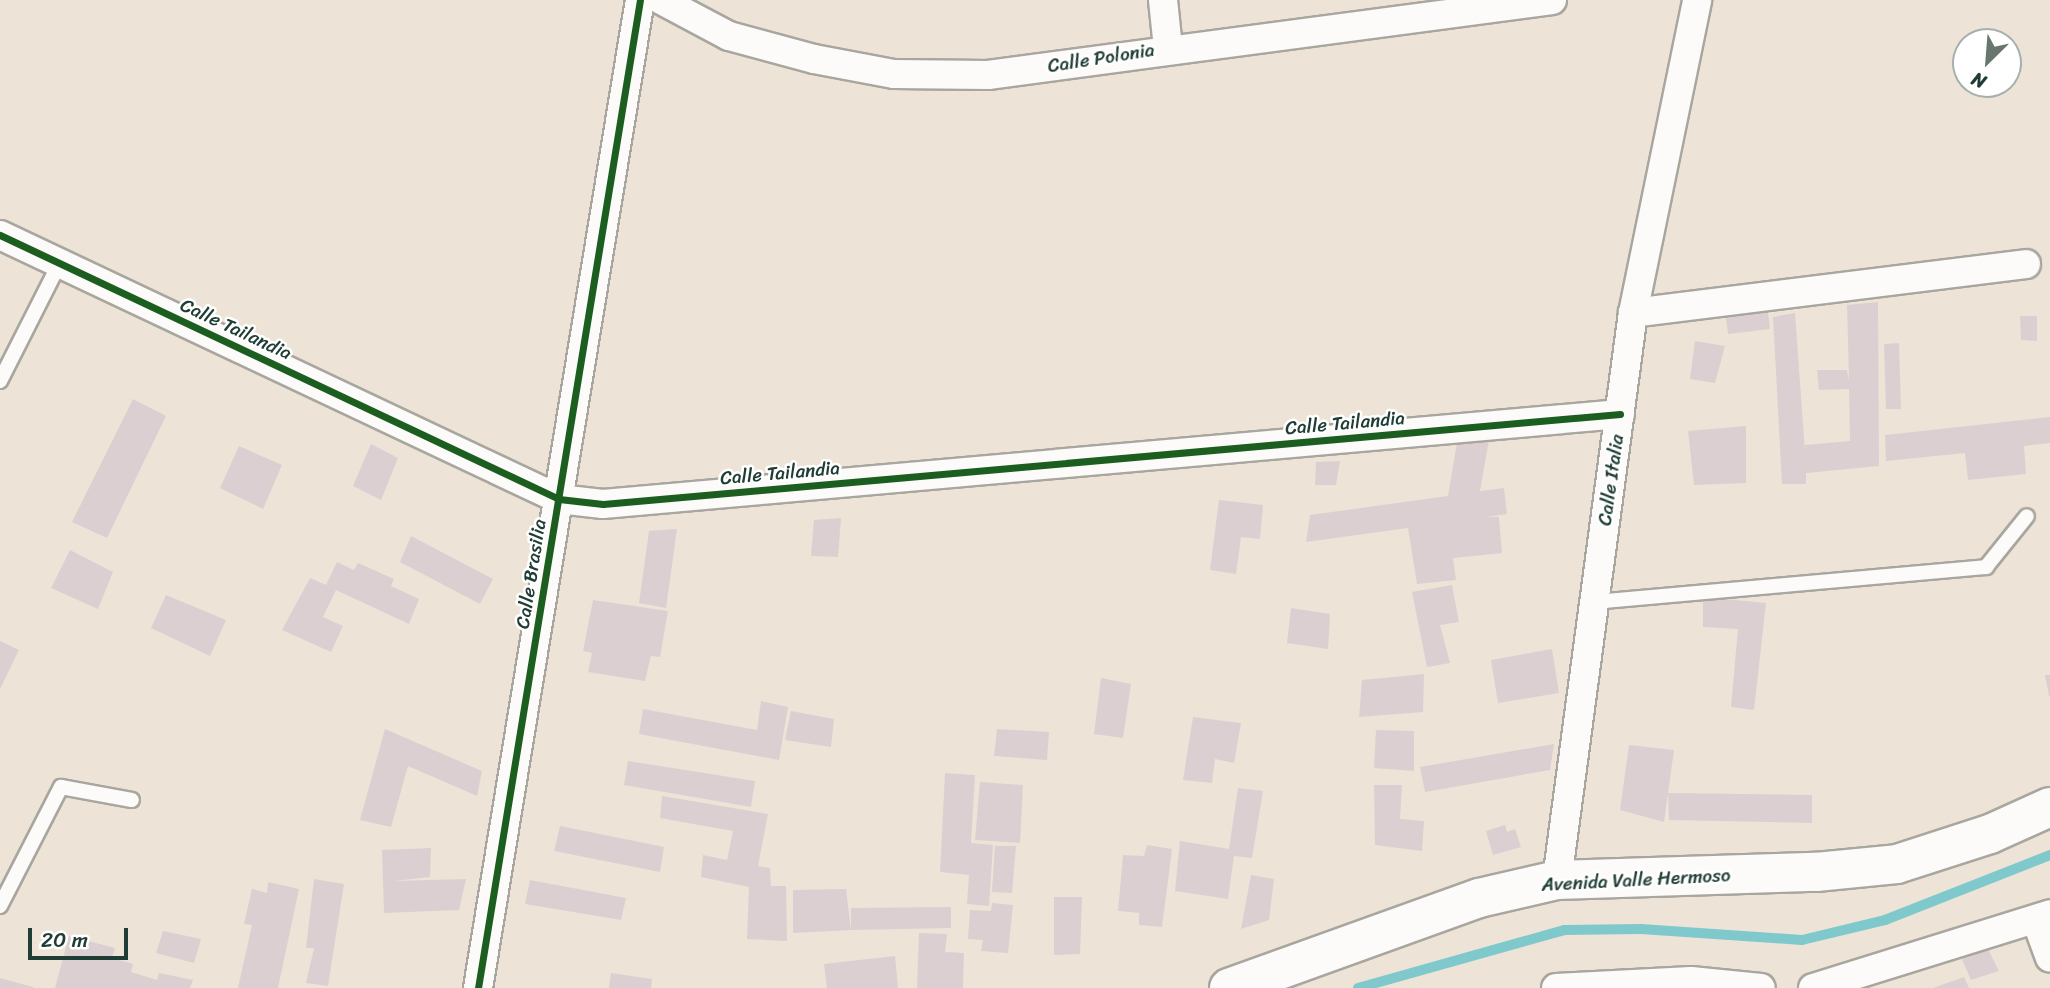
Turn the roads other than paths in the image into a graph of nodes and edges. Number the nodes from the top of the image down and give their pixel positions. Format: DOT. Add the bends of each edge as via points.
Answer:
graph roads {
  1 [pos="640,0"];
  2 [pos="661,0"];
  3 [pos="1163,0"];
  4 [pos="1552,0"];
  5 [pos="1697,0"];
  6 [pos="1168,48"];
  7 [pos="0,235"];
  8 [pos="60,264"];
  9 [pos="2026,264"];
  10 [pos="1633,313"];
  11 [pos="0,381"];
  12 [pos="1620,414"];
  13 [pos="559,499"];
  14 [pos="2027,516"];
  15 [pos="1594,602"];
  16 [pos="132,800"];
  17 [pos="2050,807"];
  18 [pos="1557,880"];
  19 [pos="0,906"];
  20 [pos="2043,917"];
  21 [pos="2050,958"];
  22 [pos="478,988"];
  23 [pos="1229,988"];
  24 [pos="1556,988"];
  25 [pos="1760,988"];
  26 [pos="1813,988"];
  1 -- 13 [label="street, Calle Brasilia"];
  2 -- 6 [label="street, Calle Polonia" via="729,36 894,74 988,75"];
  3 -- 6 [label="street"];
  4 -- 6 [label="street, Calle Polonia"];
  5 -- 10 [label="street, Calle Italia"];
  7 -- 8 [label="street, Calle Tailandia"];
  8 -- 11 [label="lane"];
  8 -- 13 [label="street, Calle Tailandia"];
  9 -- 10 [label="street"];
  10 -- 12 [label="street, Calle Italia"];
  12 -- 13 [label="street, Calle Tailandia" via="603,504"];
  12 -- 15 [label="street, Calle Italia"];
  13 -- 22 [label="street, Calle Brasilia"];
  14 -- 15 [label="lane" via="1986,567"];
  15 -- 18 [label="street, Calle Italia"];
  16 -- 19 [label="lane" via="61,787"];
  17 -- 18 [label="street, Avenida Valle Hermoso" via="1990,834 1897,864 1816,872"];
  18 -- 23 [label="street, Avenida Valle Hermoso" via="1479,898"];
  20 -- 21 [label="street"];
  20 -- 26 [label="street"];
  24 -- 25 [label="street" via="1691,981"];
}
